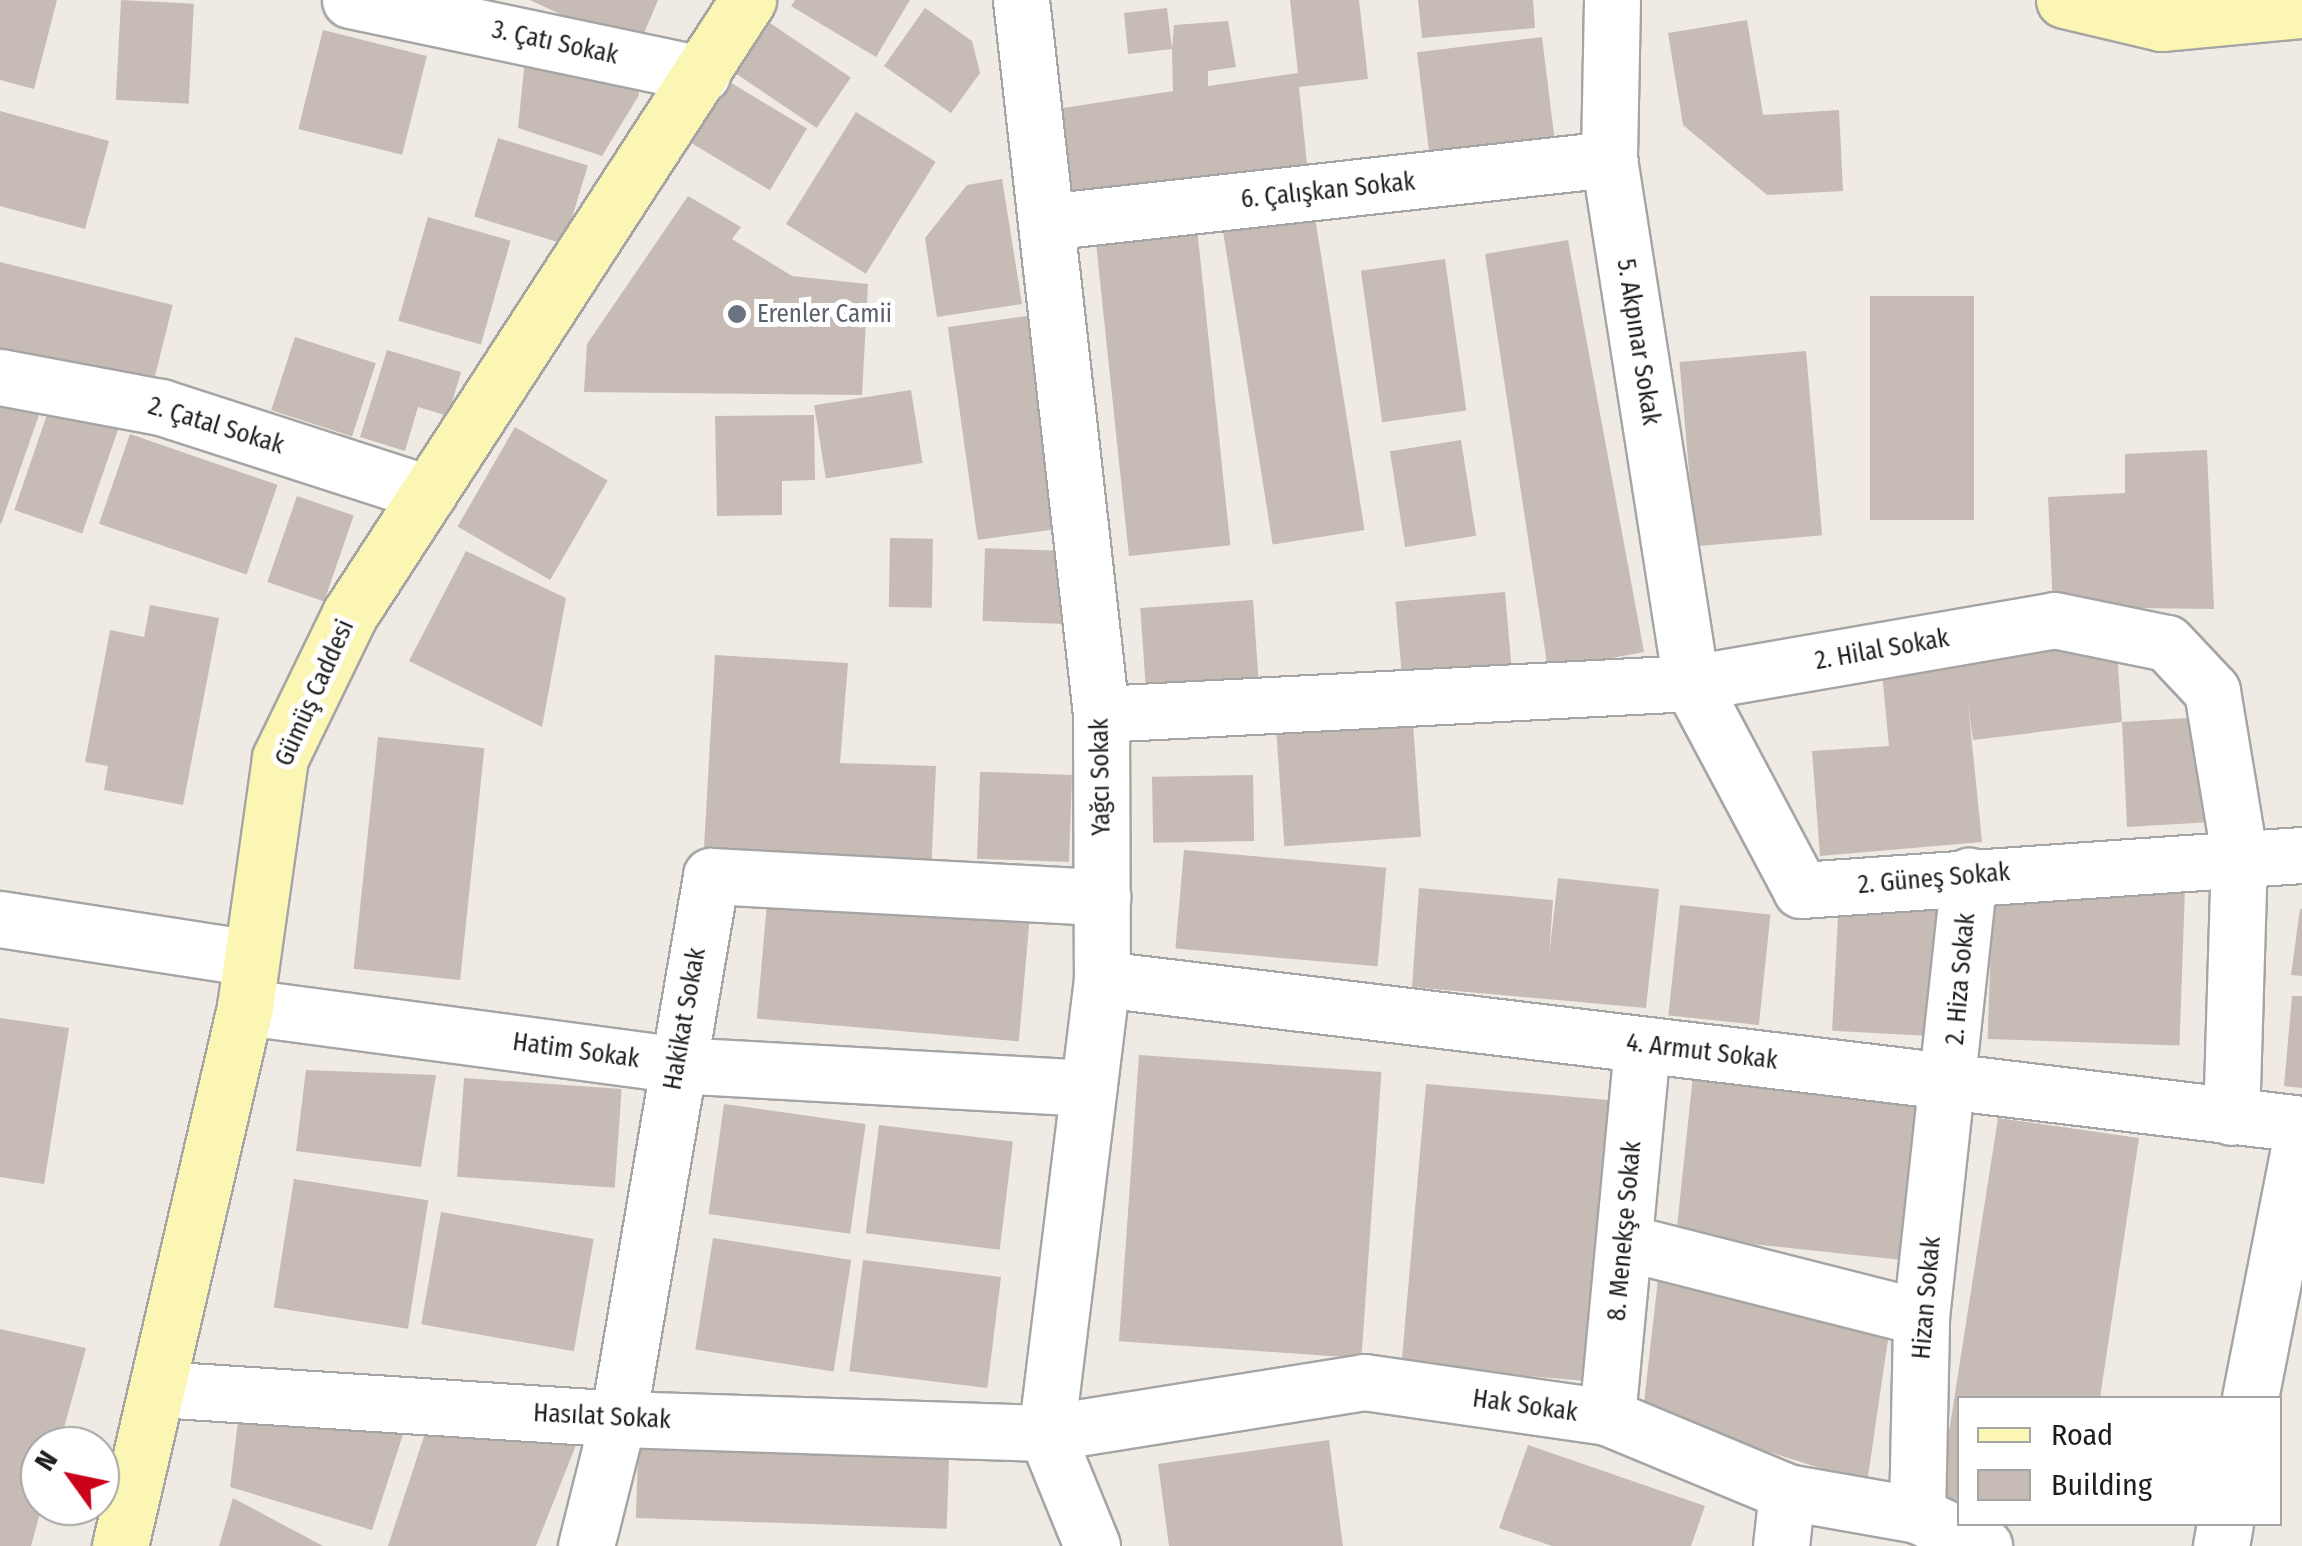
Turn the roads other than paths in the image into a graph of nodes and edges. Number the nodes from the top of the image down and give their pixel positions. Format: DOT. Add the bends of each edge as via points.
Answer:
graph roads {
  1 [pos="350,0"];
  2 [pos="748,0"];
  3 [pos="1021,0"];
  4 [pos="1612,0"];
  5 [pos="2064,0"];
  6 [pos="2302,10"];
  7 [pos="499,15"];
  8 [pos="702,74"];
  9 [pos="1609,159"];
  10 [pos="1046,222"];
  11 [pos="0,377"];
  12 [pos="428,494"];
  13 [pos="1690,683"];
  14 [pos="1101,714"];
  15 [pos="2240,854"];
  16 [pos="2302,854"];
  17 [pos="1970,876"];
  18 [pos="1102,896"];
  19 [pos="0,919"];
  20 [pos="1102,979"];
  21 [pos="248,982"];
  22 [pos="1642,1045"];
  23 [pos="677,1065"];
  24 [pos="1952,1083"];
  25 [pos="1088,1088"];
  26 [pos="2231,1117"];
  27 [pos="2302,1124"];
  28 [pos="2302,1132"];
  29 [pos="1624,1242"];
  30 [pos="1922,1317"];
  31 [pos="158,1389"];
  32 [pos="2250,1396"];
  33 [pos="1607,1417"];
  34 [pos="618,1420"];
  35 [pos="1046,1433"];
  36 [pos="1786,1492"];
  37 [pos="1917,1515"];
  38 [pos="120,1546"];
  39 [pos="586,1546"];
  40 [pos="1092,1546"];
  41 [pos="1781,1546"];
  42 [pos="1984,1546"];
  1 -- 7 [label="street, 3. Çatı Sokak"];
  2 -- 8 [label="street, Gümüş Caddesi"];
  3 -- 10 [label="street, Yağcı Sokak"];
  4 -- 9 [label="street, 5. Akpınar Sokak"];
  5 -- 6 [label="street" via="2160,23"];
  7 -- 8 [label="street, 3. Çatı Sokak"];
  8 -- 12 [label="street, Gümüş Caddesi"];
  9 -- 10 [label="street, 6. Çalışkan Sokak"];
  9 -- 13 [label="street, 5. Akpınar Sokak"];
  10 -- 14 [label="street, Yağcı Sokak"];
  11 -- 12 [label="street, 2. Çatal Sokak" via="161,407"];
  12 -- 21 [label="street, Gümüş Caddesi" via="350,614 280,758"];
  13 -- 14 [label="street, 2. Hilal Sokak"];
  13 -- 15 [label="street, 2. Hilal Sokak" via="2054,620 2168,643 2212,692"];
  13 -- 17 [label="street, 2. Güneş Sokak" via="1801,890"];
  14 -- 18 [label="street, Yağcı Sokak"];
  15 -- 16 [label="street, 2. Güneş Sokak"];
  15 -- 17 [label="street, 2. Güneş Sokak"];
  15 -- 26 [label="street, 2. Hilal Sokak"];
  17 -- 24 [label="street, 2. Hiza Sokak"];
  18 -- 20 [label="street, Yağcı Sokak"];
  18 -- 23 [label="street, Hakikat Sokak" via="711,876"];
  19 -- 21 [label="street, Hatim Sokak"];
  20 -- 22 [label="street, 4. Armut Sokak"];
  20 -- 25 [label="street, Yağcı Sokak"];
  21 -- 23 [label="street, Hatim Sokak"];
  21 -- 31 [label="street, Gümüş Caddesi"];
  22 -- 24 [label="street, 4. Armut Sokak"];
  22 -- 29 [label="street, 8. Menekşe Sokak"];
  23 -- 25 [label="street, Hatim Sokak"];
  23 -- 34 [label="street, Hakikat Sokak"];
  24 -- 26 [label="street, 4. Armut Sokak"];
  24 -- 30 [label="street, Hizan Sokak"];
  25 -- 35 [label="street, Yağcı Sokak"];
  26 -- 27 [label="street, 4. Armut Sokak"];
  28 -- 32 [label="street"];
  29 -- 30 [label="street"];
  29 -- 33 [label="street, 8. Menekşe Sokak"];
  30 -- 37 [label="street, Hizan Sokak"];
  31 -- 34 [label="street, Hasılat Sokak"];
  31 -- 38 [label="street, Gümüş Caddesi"];
  33 -- 35 [label="street, Hak Sokak" via="1364,1382"];
  33 -- 36 [label="street, Hak Sokak"];
  34 -- 35 [label="street, Hasılat Sokak"];
  34 -- 39 [label="street, Hakikat Sokak"];
  35 -- 40 [label="street, Yağcı Sokak"];
  36 -- 37 [label="street, Hak Sokak"];
  36 -- 41 [label="street"];
  37 -- 42 [label="street, Hak Sokak"];
}
